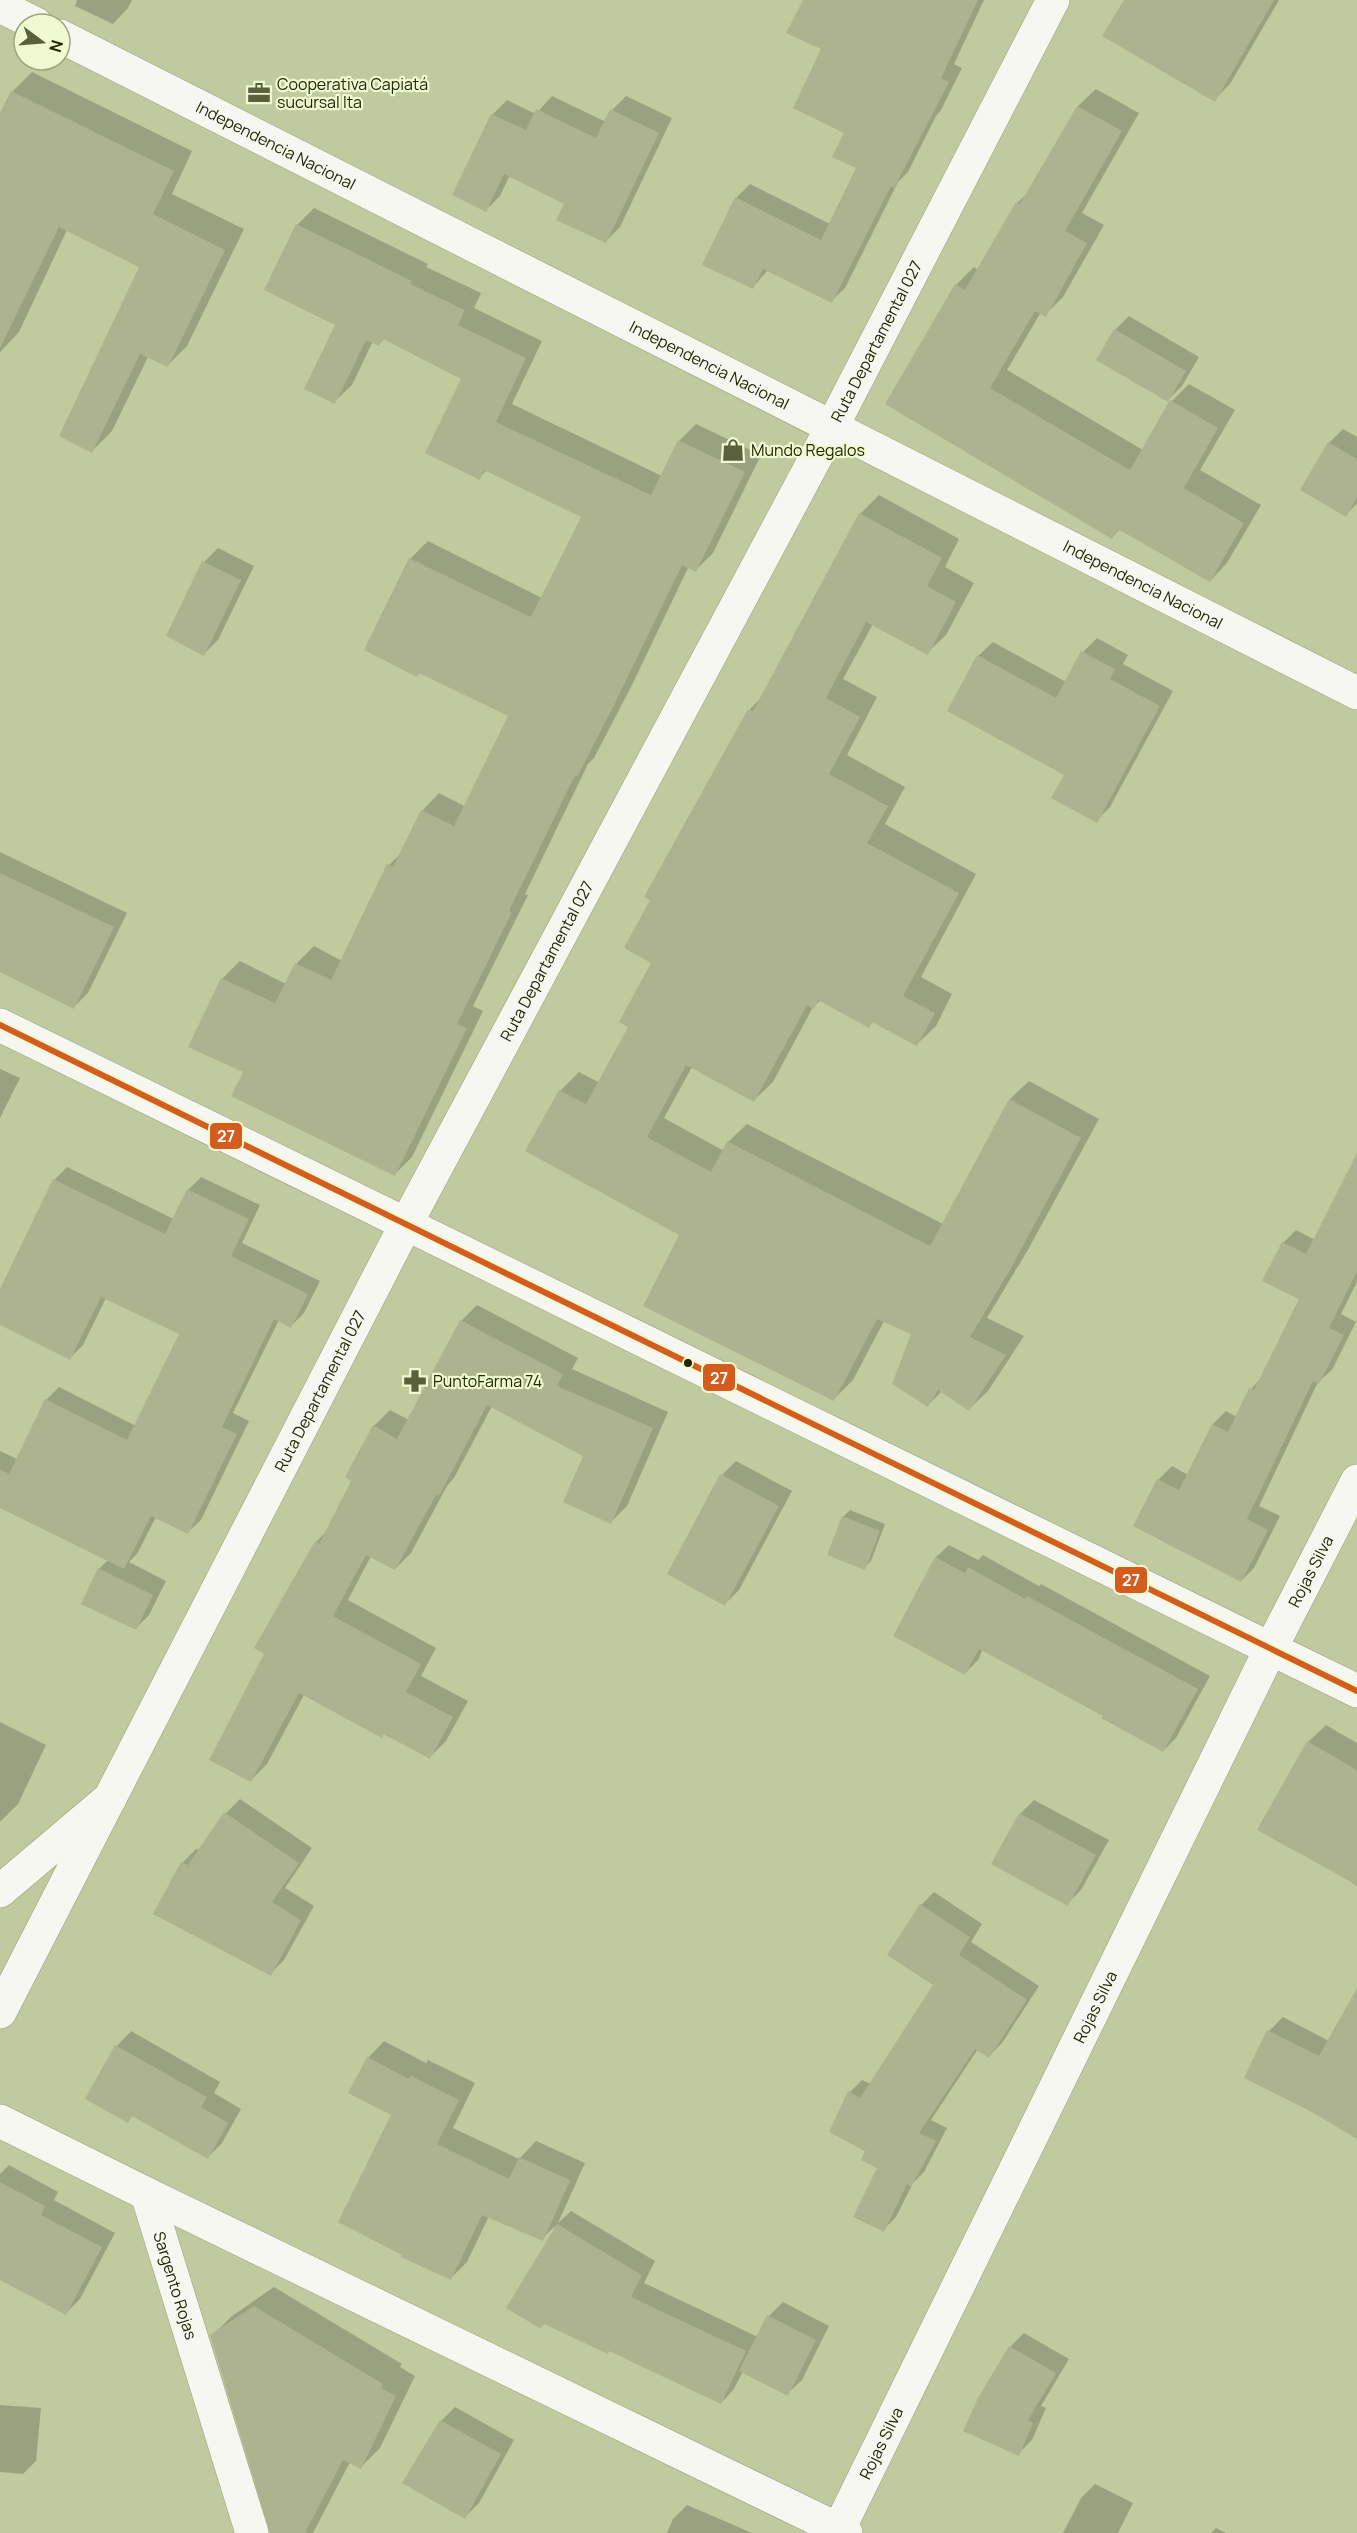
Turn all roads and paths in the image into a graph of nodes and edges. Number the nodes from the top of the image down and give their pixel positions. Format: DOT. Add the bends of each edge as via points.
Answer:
graph roads {
  1 [pos="1053,0"];
  2 [pos="72,42"];
  3 [pos="832,427"];
  4 [pos="1357,693"];
  5 [pos="0,1025"];
  6 [pos="406,1224"];
  7 [pos="1357,1481"];
  8 [pos="1270,1650"];
  9 [pos="1357,1691"];
  10 [pos="110,1798"];
  11 [pos="0,1892"];
  12 [pos="0,2012"];
  13 [pos="0,2121"];
  14 [pos="147,2194"];
  15 [pos="841,2532"];
  16 [pos="252,2533"];
  1 -- 3 [label="street, Ruta Departamental 027"];
  2 -- 3 [label="street, Independencia Nacional"];
  3 -- 4 [label="street, Independencia Nacional"];
  3 -- 6 [label="street, Ruta Departamental 027"];
  5 -- 6 [label="street"];
  6 -- 8 [label="street"];
  6 -- 10 [label="street, Ruta Departamental 027"];
  7 -- 8 [label="street, Rojas Silva"];
  8 -- 9 [label="street"];
  8 -- 15 [label="street, Rojas Silva"];
  10 -- 11 [label="street, Ruta Departamental 027"];
  10 -- 12 [label="street"];
  13 -- 14 [label="street"];
  14 -- 15 [label="street"];
  14 -- 16 [label="street, Sargento Rojas"];
}
